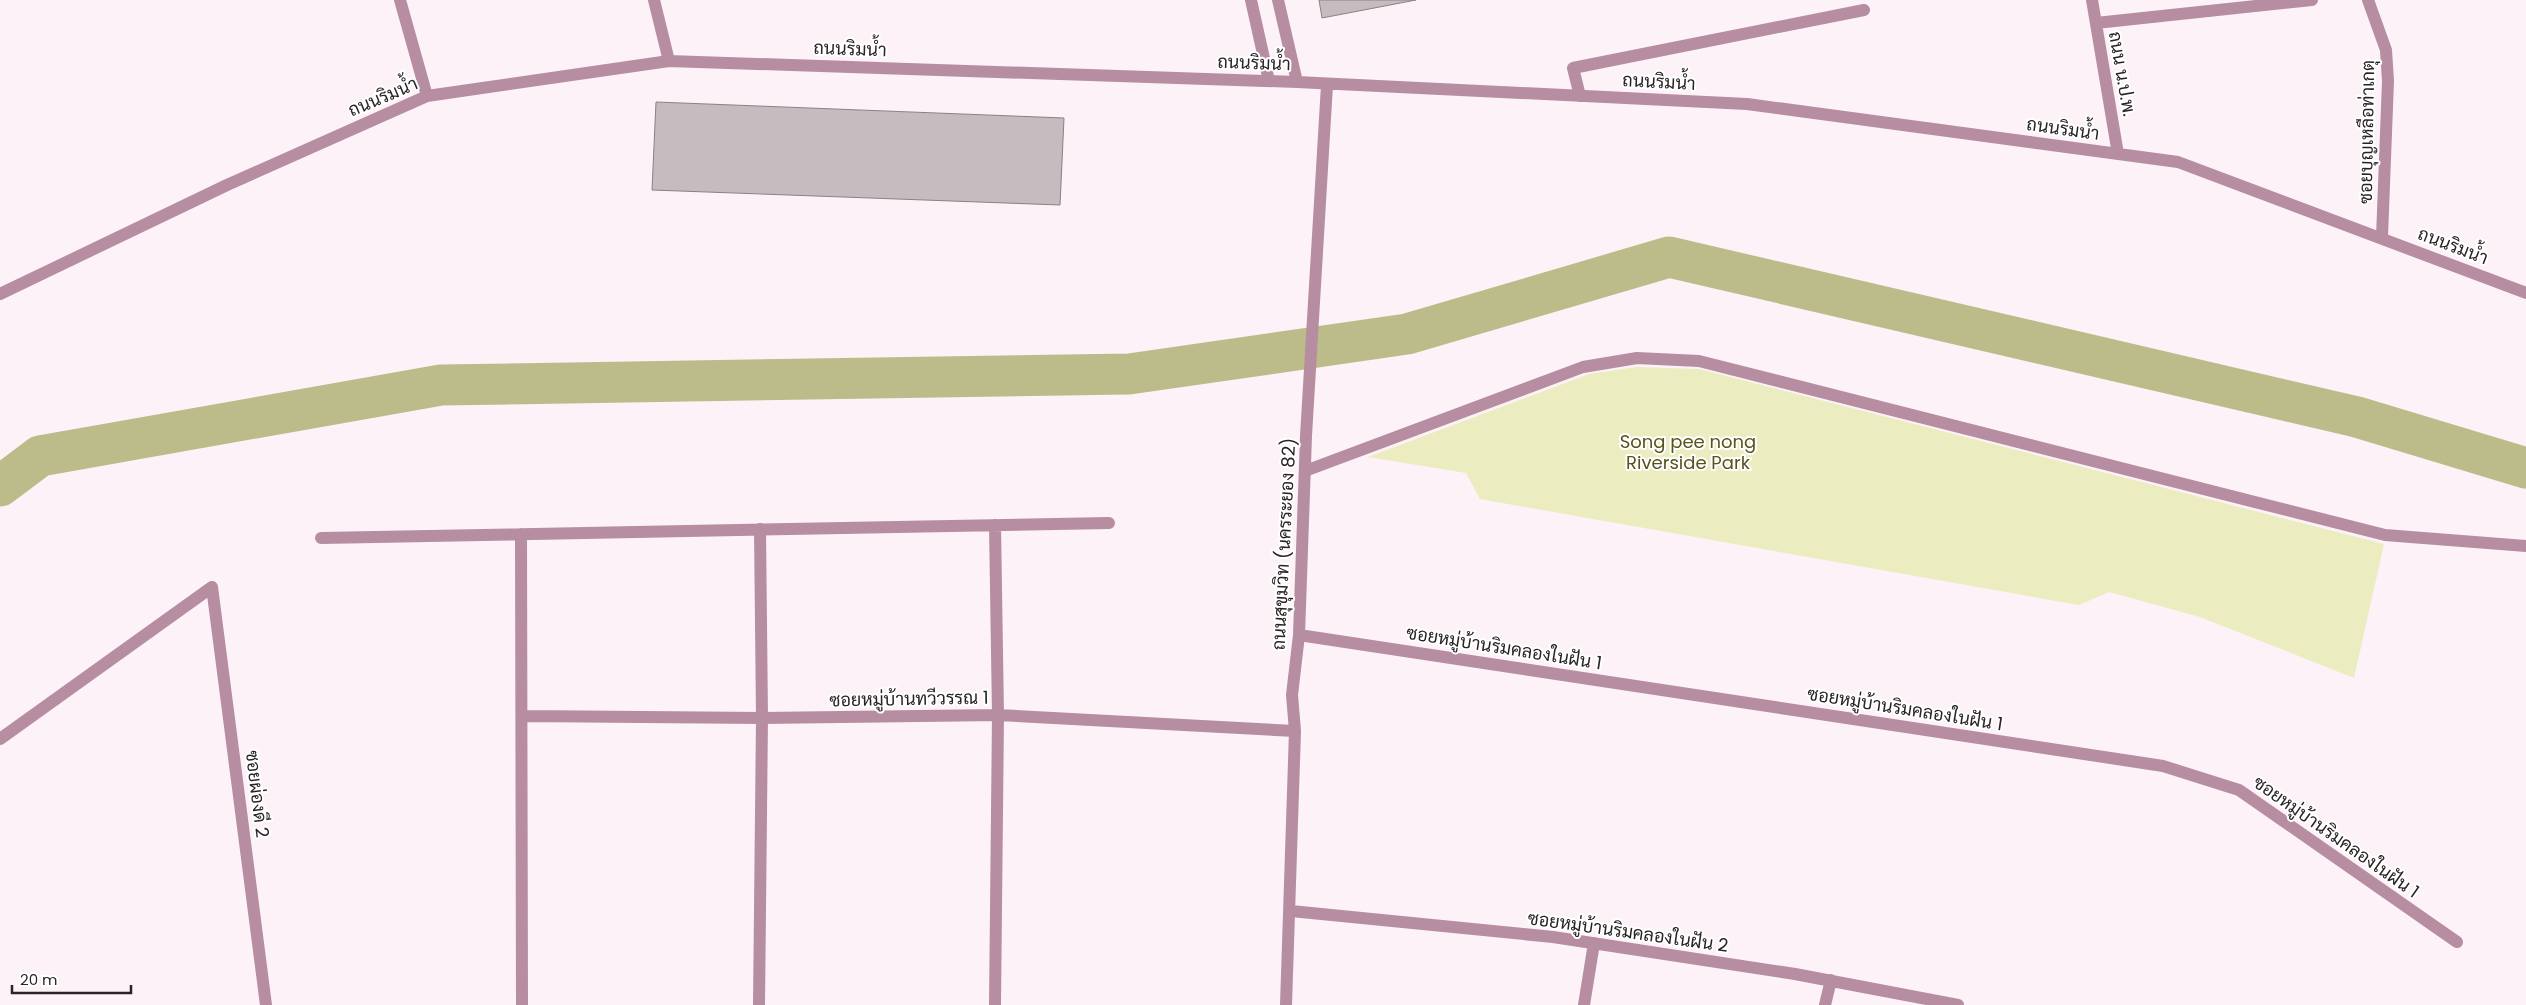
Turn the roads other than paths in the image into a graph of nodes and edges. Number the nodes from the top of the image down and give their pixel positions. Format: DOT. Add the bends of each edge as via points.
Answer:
graph roads {
  1 [pos="400,0"];
  2 [pos="654,0"];
  3 [pos="1251,0"];
  4 [pos="1278,0"];
  5 [pos="2092,0"];
  6 [pos="2312,0"];
  7 [pos="2368,0"];
  8 [pos="1864,10"];
  9 [pos="2096,23"];
  10 [pos="669,61"];
  11 [pos="1268,81"];
  12 [pos="1298,82"];
  13 [pos="1327,85"];
  14 [pos="427,96"];
  15 [pos="1580,96"];
  16 [pos="2118,154"];
  17 [pos="2382,238"];
  18 [pos="2526,293"];
  19 [pos="0,294"];
  20 [pos="1304,471"];
  21 [pos="1109,523"];
  22 [pos="995,525"];
  23 [pos="760,529"];
  24 [pos="521,534"];
  25 [pos="321,538"];
  26 [pos="2526,546"];
  27 [pos="1299,635"];
  28 [pos="998,715"];
  29 [pos="523,716"];
  30 [pos="762,718"];
  31 [pos="1295,731"];
  32 [pos="0,739"];
  33 [pos="1290,912"];
  34 [pos="2457,942"];
  35 [pos="1594,944"];
  36 [pos="1831,980"];
  37 [pos="266,1005"];
  38 [pos="522,1005"];
  39 [pos="759,1005"];
  40 [pos="995,1005"];
  41 [pos="1286,1005"];
  42 [pos="1584,1005"];
  43 [pos="1825,1005"];
  44 [pos="1958,1005"];
  1 -- 14 [label="street"];
  2 -- 10 [label="street"];
  3 -- 11 [label="street"];
  4 -- 12 [label="street"];
  5 -- 9 [label="street, ถนน น.ป.พ."];
  6 -- 9 [label="street"];
  7 -- 17 [label="street, ซอยบุญเหลือท่าเกตุ" via="2386,50 2388,81"];
  8 -- 15 [label="street" via="1573,68"];
  9 -- 16 [label="street, ถนน น.ป.พ."];
  10 -- 11 [label="street, ถนนริมน้ำ"];
  10 -- 14 [label="street, ถนนริมน้ำ"];
  11 -- 12 [label="street, ถนนริมน้ำ"];
  12 -- 13 [label="street, ถนนริมน้ำ"];
  13 -- 15 [label="street, ถนนริมน้ำ"];
  13 -- 20 [label="street, ถนนสุขุมวิท (นครระยอง 82)"];
  14 -- 19 [label="street, ถนนริมน้ำ" via="227,185"];
  15 -- 16 [label="street, ถนนริมน้ำ" via="1747,104"];
  16 -- 17 [label="street, ถนนริมน้ำ" via="2178,162"];
  17 -- 18 [label="street, ถนนริมน้ำ"];
  20 -- 26 [label="street" via="1583,367 1637,358 1681,360 1709,364 2386,535"];
  20 -- 27 [label="street, ถนนสุขุมวิท (นครระยอง 82)"];
  21 -- 22 [label="street"];
  22 -- 23 [label="street"];
  22 -- 28 [label="street"];
  23 -- 24 [label="street"];
  23 -- 30 [label="street"];
  24 -- 25 [label="street"];
  24 -- 29 [label="street"];
  27 -- 31 [label="street, ถนนสุขุมวิท (นครระยอง 82)" via="1292,695"];
  27 -- 34 [label="street, ซอยหมู่บ้านริมคลองในฝัน 1" via="2163,766 2239,790"];
  28 -- 30 [label="street, ซอยหมู่บ้านทวีวรรณ 1"];
  28 -- 31 [label="street, ซอยหมู่บ้านทวีวรรณ 1"];
  28 -- 40 [label="street"];
  29 -- 30 [label="street, ซอยหมู่บ้านทวีวรรณ 1"];
  29 -- 38 [label="street"];
  30 -- 39 [label="street"];
  31 -- 33 [label="street, ถนนสุขุมวิท (นครระยอง 82)"];
  32 -- 37 [label="street, ซอยผ่องดี 2" via="212,587"];
  33 -- 35 [label="street, ซอยหมู่บ้านริมคลองในฝัน 2" via="1553,937"];
  33 -- 41 [label="street, ถนนสุขุมวิท (นครระยอง 82)"];
  35 -- 36 [label="street, ซอยหมู่บ้านริมคลองในฝัน 2"];
  35 -- 42 [label="street"];
  36 -- 43 [label="street"];
  36 -- 44 [label="street, ซอยหมู่บ้านริมคลองในฝัน 2"];
}
